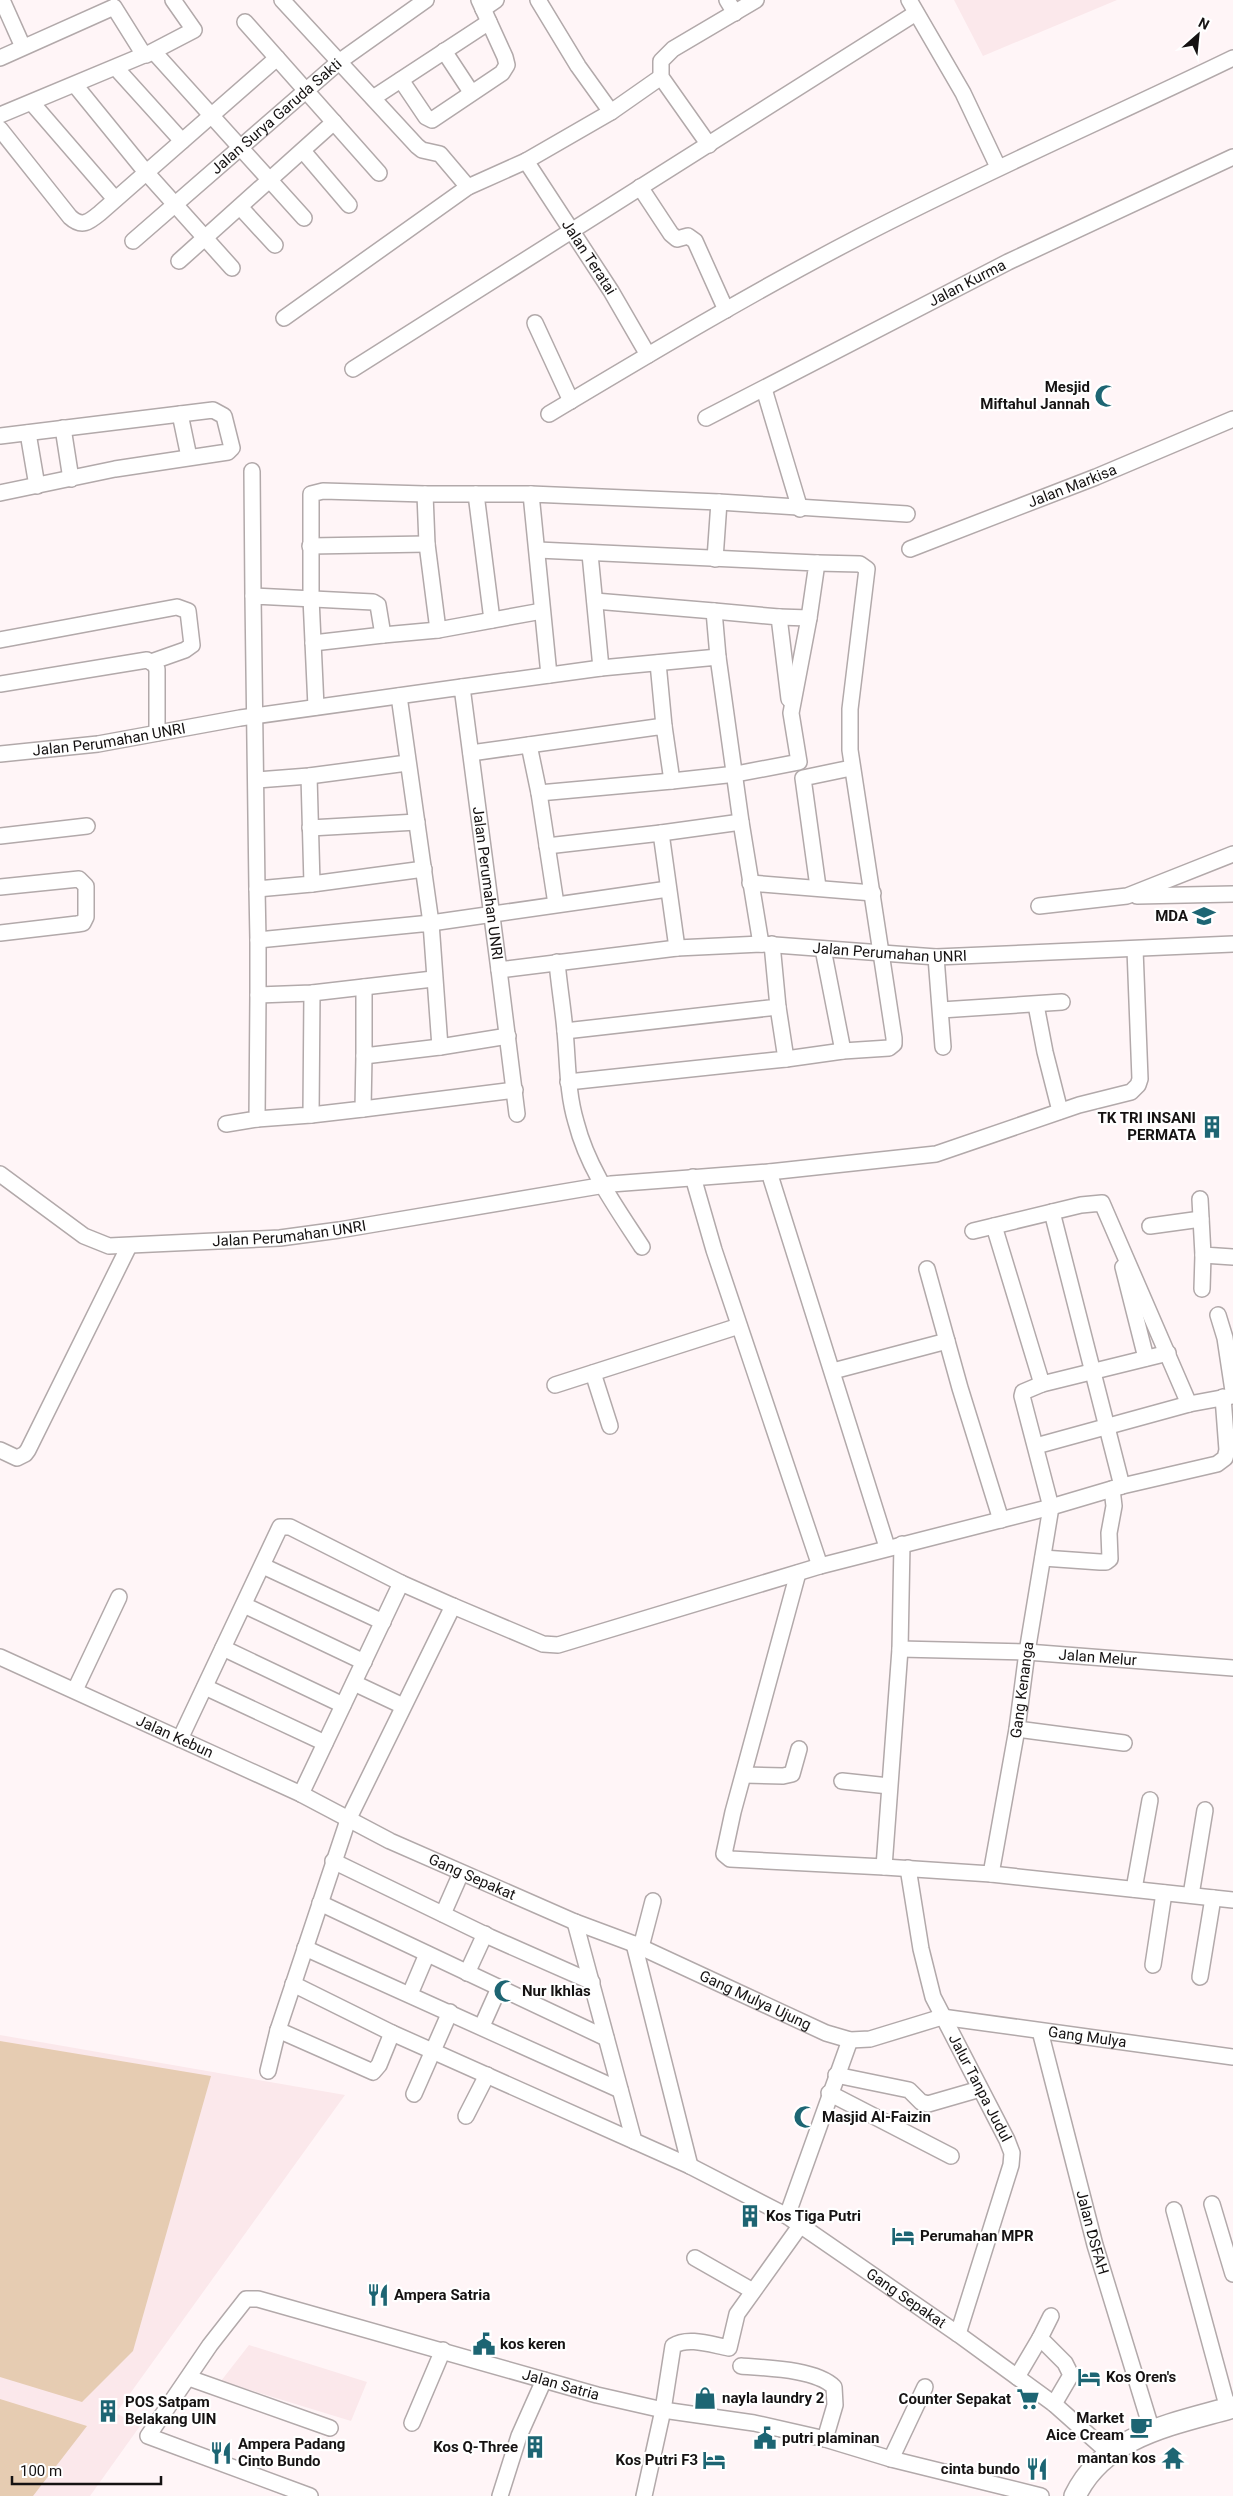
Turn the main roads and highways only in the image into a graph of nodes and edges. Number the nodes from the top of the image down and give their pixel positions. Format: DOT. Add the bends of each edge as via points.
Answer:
graph roads {
  1 [pos="1230,2408"];
  2 [pos="1075,2496"];
  1 -- 2 [label="highway" via="1123,2443 1088,2474"];
}
